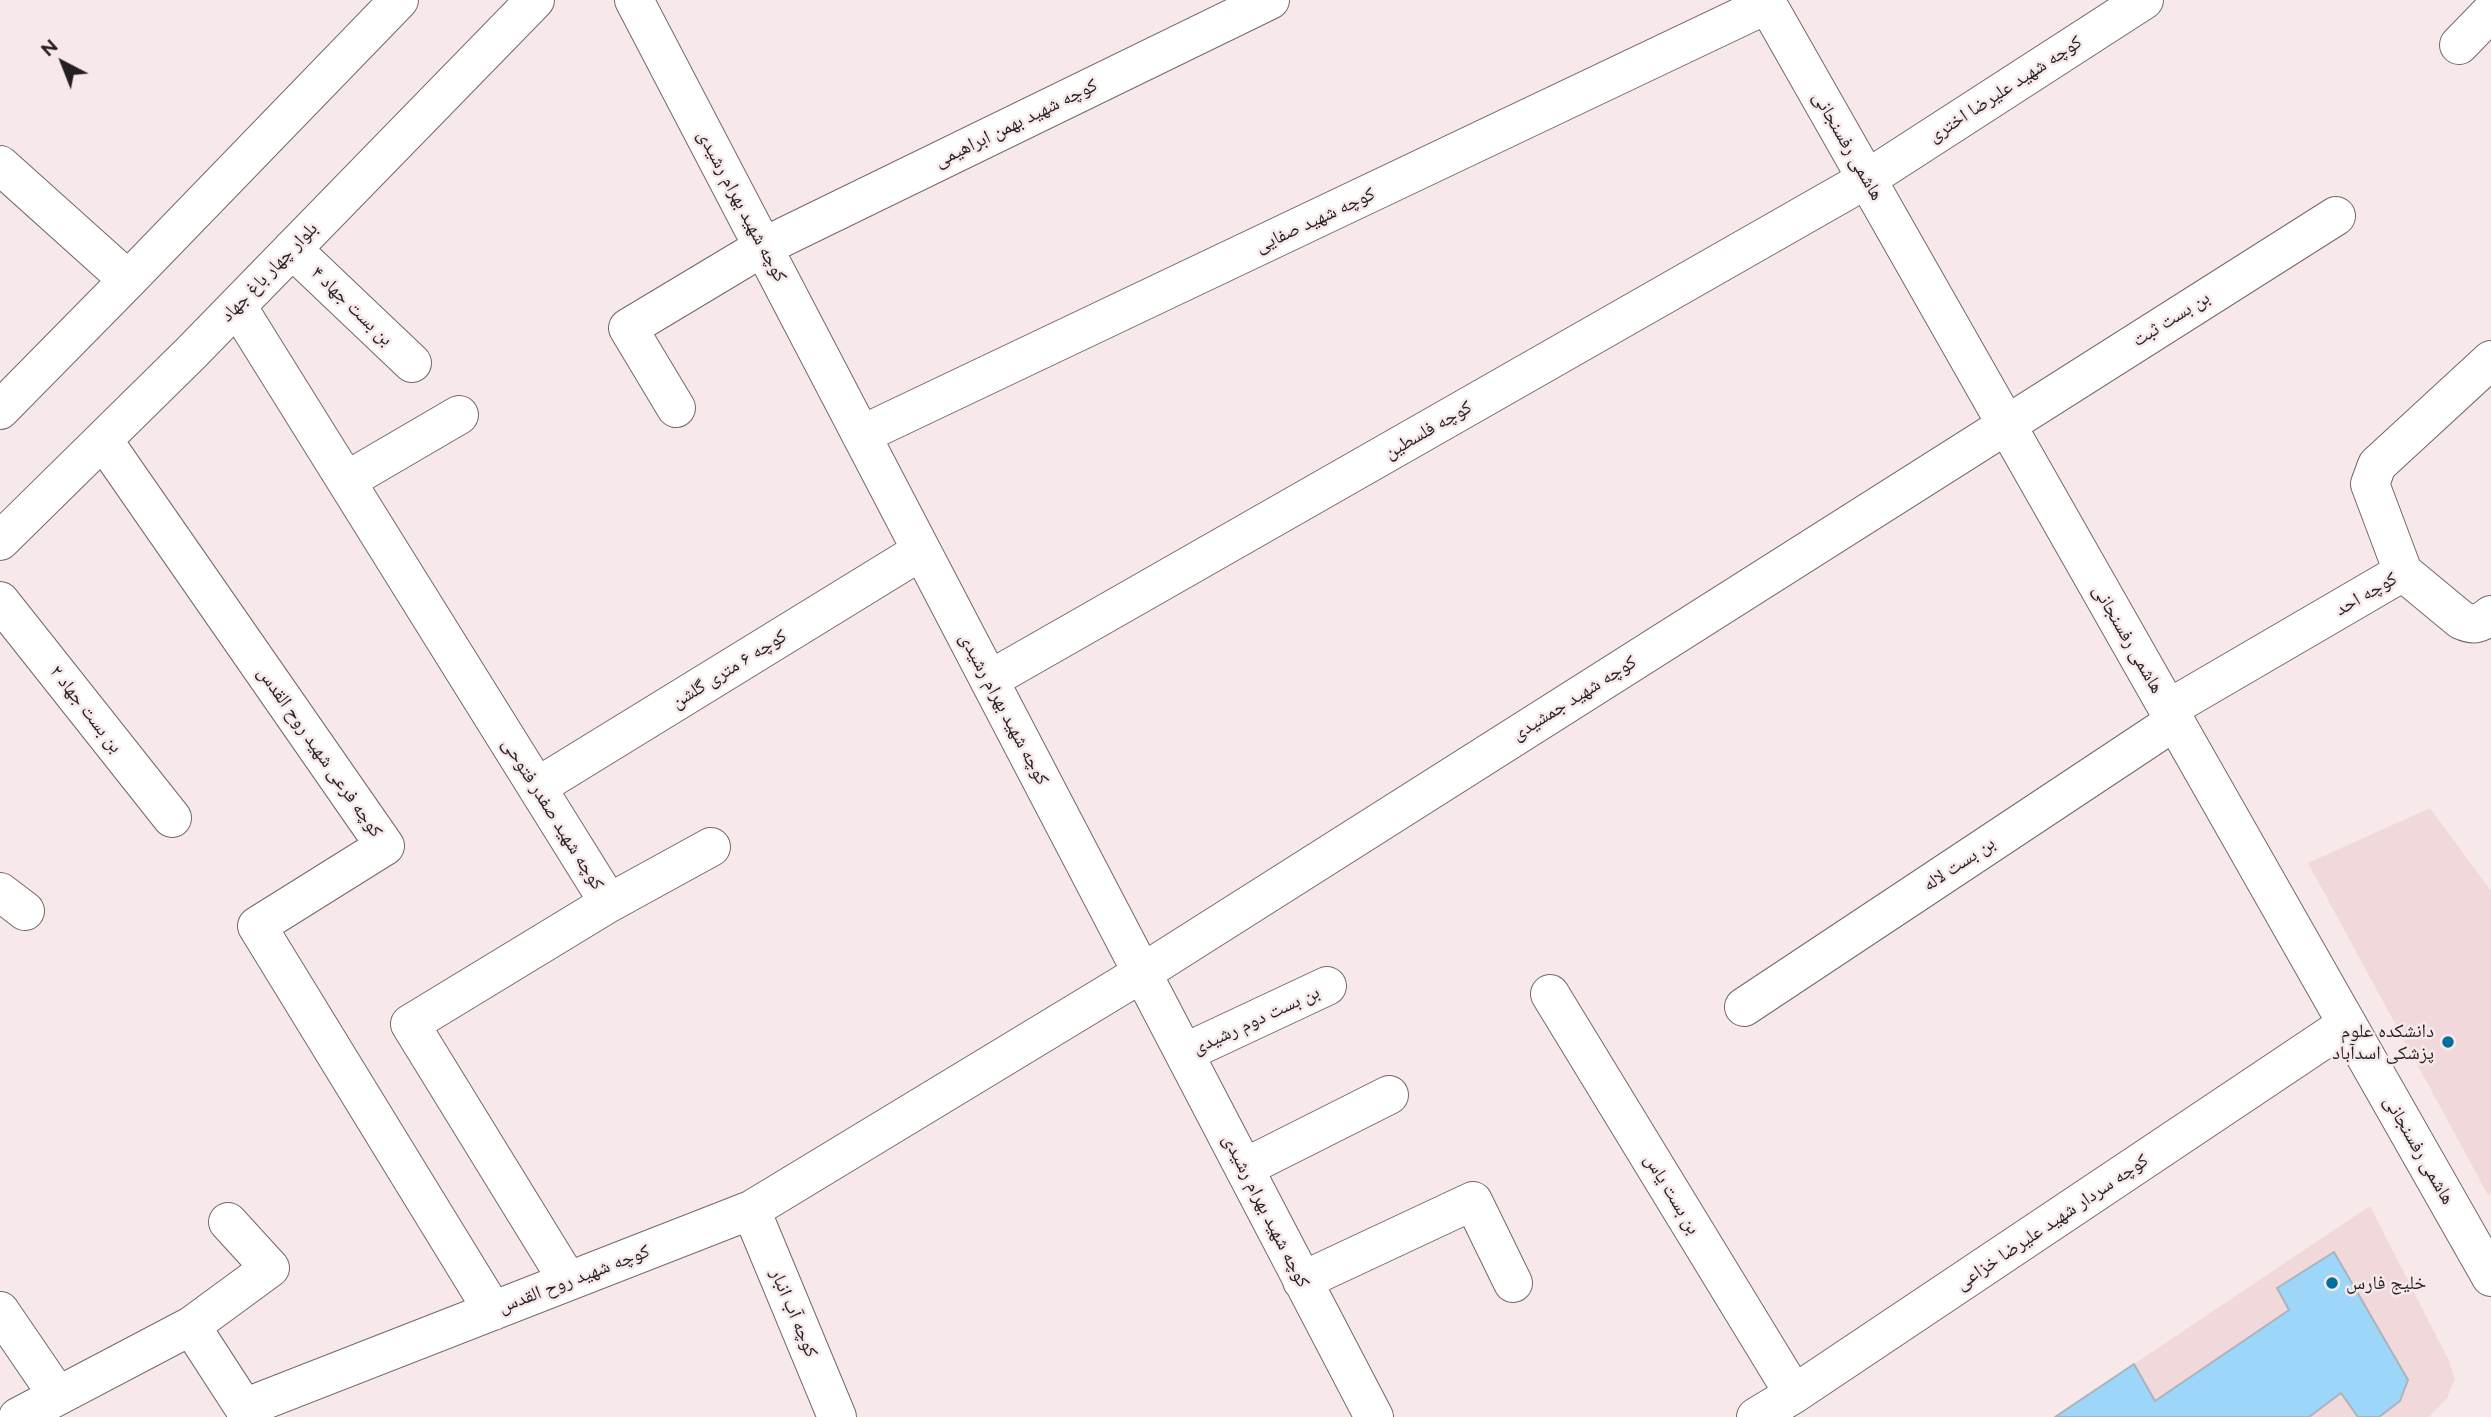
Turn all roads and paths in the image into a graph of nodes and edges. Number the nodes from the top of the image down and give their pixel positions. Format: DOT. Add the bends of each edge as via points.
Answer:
graph roads {
  1 [pos="398,0"];
  2 [pos="535,0"];
  3 [pos="1270,0"];
  4 [pos="2144,0"];
  5 [pos="1767,2"];
  6 [pos="647,6"];
  7 [pos="2491,12"];
  8 [pos="2459,45"];
  9 [pos="0,166"];
  10 [pos="1867,179"];
  11 [pos="2336,216"];
  12 [pos="763,247"];
  13 [pos="292,249"];
  14 [pos="128,280"];
  15 [pos="237,306"];
  16 [pos="2491,360"];
  17 [pos="412,363"];
  18 [pos="676,408"];
  19 [pos="0,410"];
  20 [pos="458,415"];
  21 [pos="2006,423"];
  22 [pos="861,435"];
  23 [pos="103,440"];
  24 [pos="346,481"];
  25 [pos="0,541"];
  26 [pos="921,551"];
  27 [pos="2403,572"];
  28 [pos="0,601"];
  29 [pos="2491,615"];
  30 [pos="989,680"];
  31 [pos="2171,715"];
  32 [pos="537,787"];
  33 [pos="172,818"];
  34 [pos="711,846"];
  35 [pos="609,903"];
  36 [pos="1142,973"];
  37 [pos="1327,986"];
  38 [pos="1550,994"];
  39 [pos="1744,1007"];
  40 [pos="2347,1024"];
  41 [pos="1184,1054"];
  42 [pos="1389,1094"];
  43 [pos="1244,1168"];
  44 [pos="751,1209"];
  45 [pos="228,1222"];
  46 [pos="2491,1278"];
  47 [pos="568,1281"];
  48 [pos="1303,1281"];
  49 [pos="1513,1283"];
  50 [pos="0,1311"];
  51 [pos="493,1311"];
  52 [pos="191,1326"];
  53 [pos="1794,1394"];
  54 [pos="58,1396"];
  55 [pos="247,1412"];
  56 [pos="18,1417"];
  57 [pos="837,1417"];
  58 [pos="1374,1417"];
  59 [pos="1756,1417"];
  1 -- 14 [label="street"];
  2 -- 13 [label="street, بلوار چهار باغ جهاد"];
  3 -- 12 [label="street, کوچه شهید بهمن ابراهیمی"];
  4 -- 10 [label="street, کوچه شهید علیرضا اختری"];
  5 -- 10 [label="street, هاشمی رفسنجانی"];
  5 -- 22 [label="street, کوچه شهید صفایی"];
  6 -- 12 [label="street, کوچه شهید بهرام رشیدی"];
  7 -- 8 [label="street"];
  9 -- 14 [label="street"];
  10 -- 21 [label="street, هاشمی رفسنجانی"];
  10 -- 30 [label="street, کوچه فلسطین"];
  11 -- 21 [label="street, بن بست ثبت"];
  12 -- 18 [label="street, کوچه شهید بهمن ابراهیمی" via="628,328"];
  12 -- 22 [label="street, کوچه شهید بهرام رشیدی"];
  13 -- 15 [label="street, بلوار چهار باغ جهاد"];
  13 -- 17 [label="street, بن بست جهاد ۴"];
  14 -- 19 [label="street"];
  15 -- 23 [label="street, بلوار چهار باغ جهاد"];
  15 -- 24 [label="street, کوچه شهید صفدر فتوحی"];
  16 -- 27 [label="street, کوچه احد" via="2377,465 2370,484"];
  20 -- 24 [label="street"];
  21 -- 31 [label="street, هاشمی رفسنجانی"];
  21 -- 36 [label="street, کوچه شهید جمشیدی"];
  22 -- 26 [label="street, کوچه شهید بهرام رشیدی"];
  23 -- 25 [label="street, بلوار چهار باغ جهاد"];
  23 -- 51 [label="street, کوچه فرعی شهید روح القدس" via="386,846 257,926"];
  24 -- 32 [label="street, کوچه شهید صفدر فتوحی"];
  26 -- 30 [label="street, کوچه شهید بهرام رشیدی"];
  26 -- 32 [label="street, کوچه ۶ متری گلشن"];
  27 -- 29 [label="street" via="2471,625"];
  27 -- 31 [label="street, کوچه احد"];
  28 -- 33 [label="street, بن بست جهاد ۲"];
  30 -- 36 [label="street, کوچه شهید بهرام رشیدی"];
  31 -- 39 [label="street, بن بست لاله"];
  31 -- 40 [label="street, هاشمی رفسنجانی"];
  32 -- 35 [label="street, کوچه شهید صفدر فتوحی"];
  34 -- 35 [label="street"];
  35 -- 47 [label="street, کوچه شهید صفدر فتوحی" via="410,1024"];
  36 -- 41 [label="street, کوچه شهید بهرام رشیدی"];
  36 -- 44 [label="street, کوچه شهید روح القدس"];
  37 -- 41 [label="street, بن بست دوم رشیدی"];
  38 -- 53 [label="street, بن بست یاس"];
  40 -- 46 [label="street, هاشمی رفسنجانی"];
  40 -- 53 [label="street, کوچه سردار شهید علیرضا خزاعی"];
  41 -- 43 [label="street, کوچه شهید بهرام رشیدی"];
  42 -- 43 [label="street"];
  43 -- 48 [label="street, کوچه شهید بهرام رشیدی"];
  44 -- 47 [label="street, کوچه شهید روح القدس"];
  44 -- 57 [label="street, کوچه آب انبار"];
  45 -- 52 [label="street" via="270,1268"];
  47 -- 51 [label="street, کوچه شهید روح القدس"];
  48 -- 49 [label="street" via="1473,1201"];
  48 -- 58 [label="street, کوچه شهید بهرام رشیدی"];
  50 -- 54 [label="street"];
  51 -- 55 [label="street, کوچه شهید روح القدس"];
  52 -- 54 [label="street"];
  52 -- 55 [label="street, کوچه شهید روح القدس"];
  53 -- 59 [label="street, کوچه سردار شهید علیرضا خزاعی"];
  54 -- 56 [label="street"];
}
